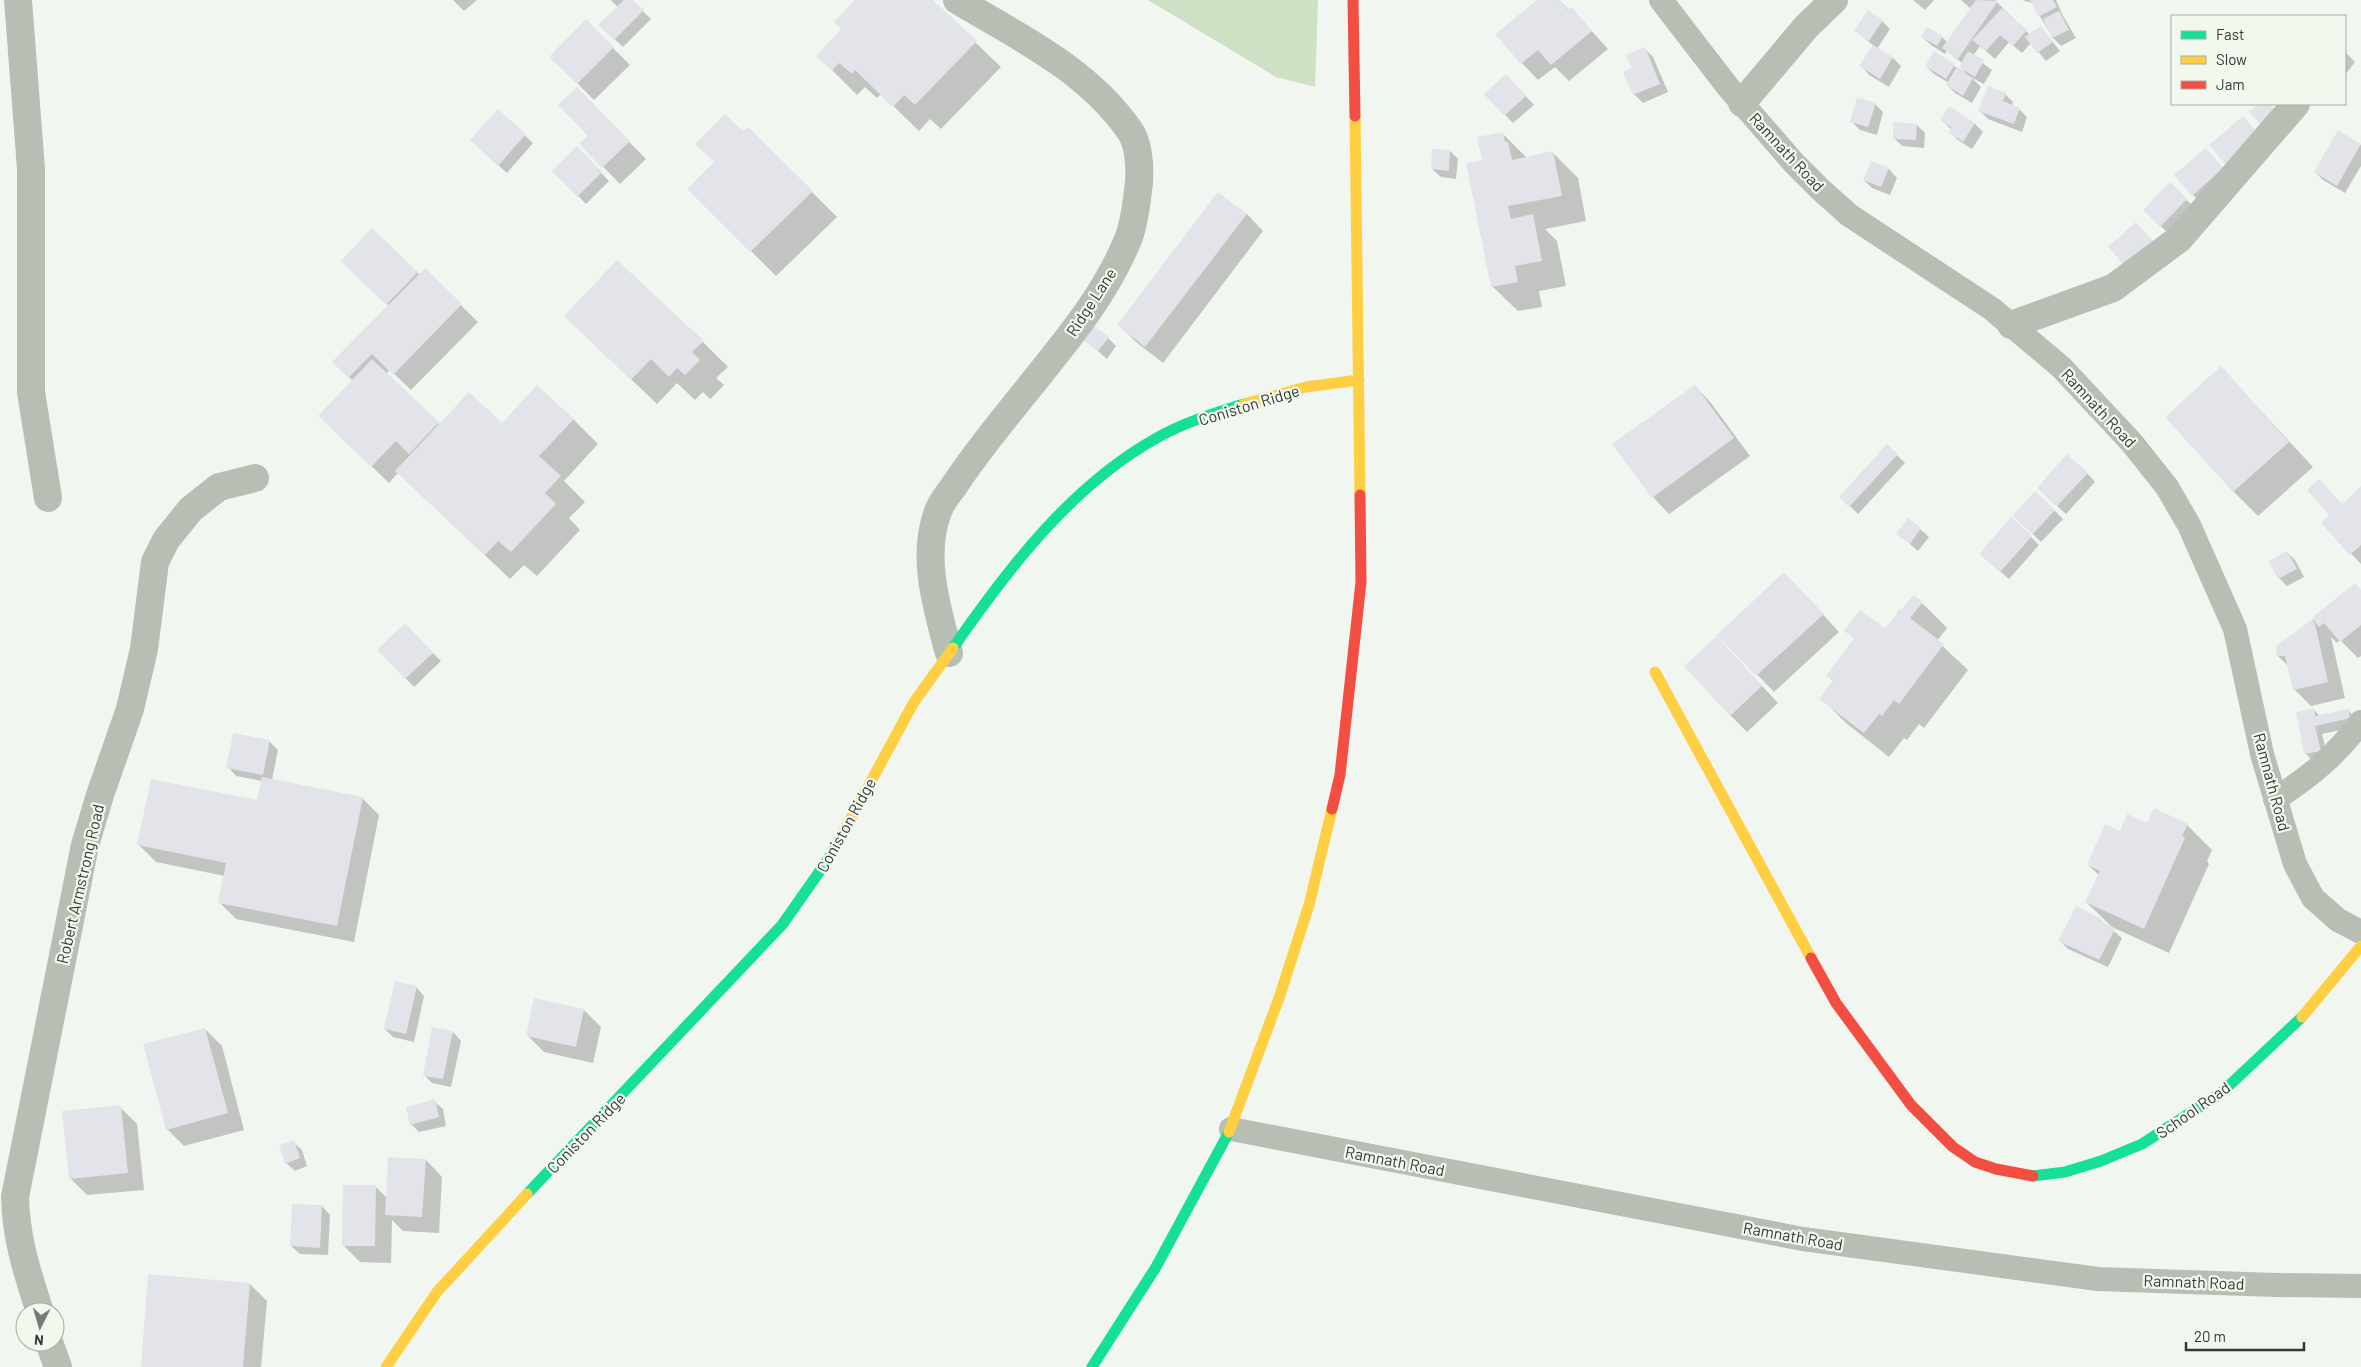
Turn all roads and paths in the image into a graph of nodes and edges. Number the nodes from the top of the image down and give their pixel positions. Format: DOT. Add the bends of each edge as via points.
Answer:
graph roads {
  1 [pos="18,0"];
  2 [pos="957,0"];
  3 [pos="1353,0"];
  4 [pos="1661,0"];
  5 [pos="1834,0"];
  6 [pos="1742,103"];
  7 [pos="2295,105"];
  8 [pos="2011,325"];
  9 [pos="1359,380"];
  10 [pos="254,478"];
  11 [pos="48,498"];
  12 [pos="949,652"];
  13 [pos="1655,672"];
  14 [pos="2361,722"];
  15 [pos="2275,799"];
  16 [pos="2361,932"];
  17 [pos="2361,946"];
  18 [pos="1231,1129"];
  19 [pos="2361,1286"];
  20 [pos="37,1302"];
  21 [pos="53,1352"];
  22 [pos="58,1367"];
  23 [pos="386,1367"];
  24 [pos="1092,1367"];
  1 -- 11 [label="street" via="31,168 31,392"];
  2 -- 12 [label="street, Ridge Lane" via="1055,59 1093,88 1132,132 1140,164 1130,236 1116,266 1084,318 967,467 939,509 932,539 931,571"];
  3 -- 9 [label="street"];
  4 -- 6 [label="lane, Ramnath Road"];
  5 -- 6 [label="street" via="1806,27"];
  6 -- 8 [label="lane, Ramnath Road" via="1793,162 1849,215 1992,309"];
  7 -- 8 [label="street" via="2179,239 2113,288"];
  8 -- 15 [label="lane, Ramnath Road" via="2061,367 2132,442 2167,487 2189,524 2235,629"];
  9 -- 12 [label="street, Coniston Ridge" via="1306,387 1220,411 1156,438 1100,476 1070,505 1013,567"];
  9 -- 18 [label="street" via="1361,582 1340,775 1309,905"];
  10 -- 20 [label="street, Robert Armstrong Road" via="219,487 191,508 166,540 155,562 144,649 130,709 86,845 15,1197 20,1251"];
  12 -- 23 [label="street, Coniston Ridge" via="914,702 828,858 782,925 437,1292"];
  13 -- 17 [label="street, School Road" via="1836,1003 1911,1104 1953,1147 1975,1162 1996,1170 2034,1176 2065,1172 2142,1144 2220,1094 2302,1016"];
  14 -- 15 [label="lane" via="2340,749 2304,781"];
  15 -- 16 [label="lane, Ramnath Road" via="2295,864 2313,898 2338,920"];
  18 -- 19 [label="lane, Ramnath Road" via="1803,1240 2098,1279"];
  18 -- 24 [label="street" via="1156,1267"];
  21 -- 22 [label="street"];
}
